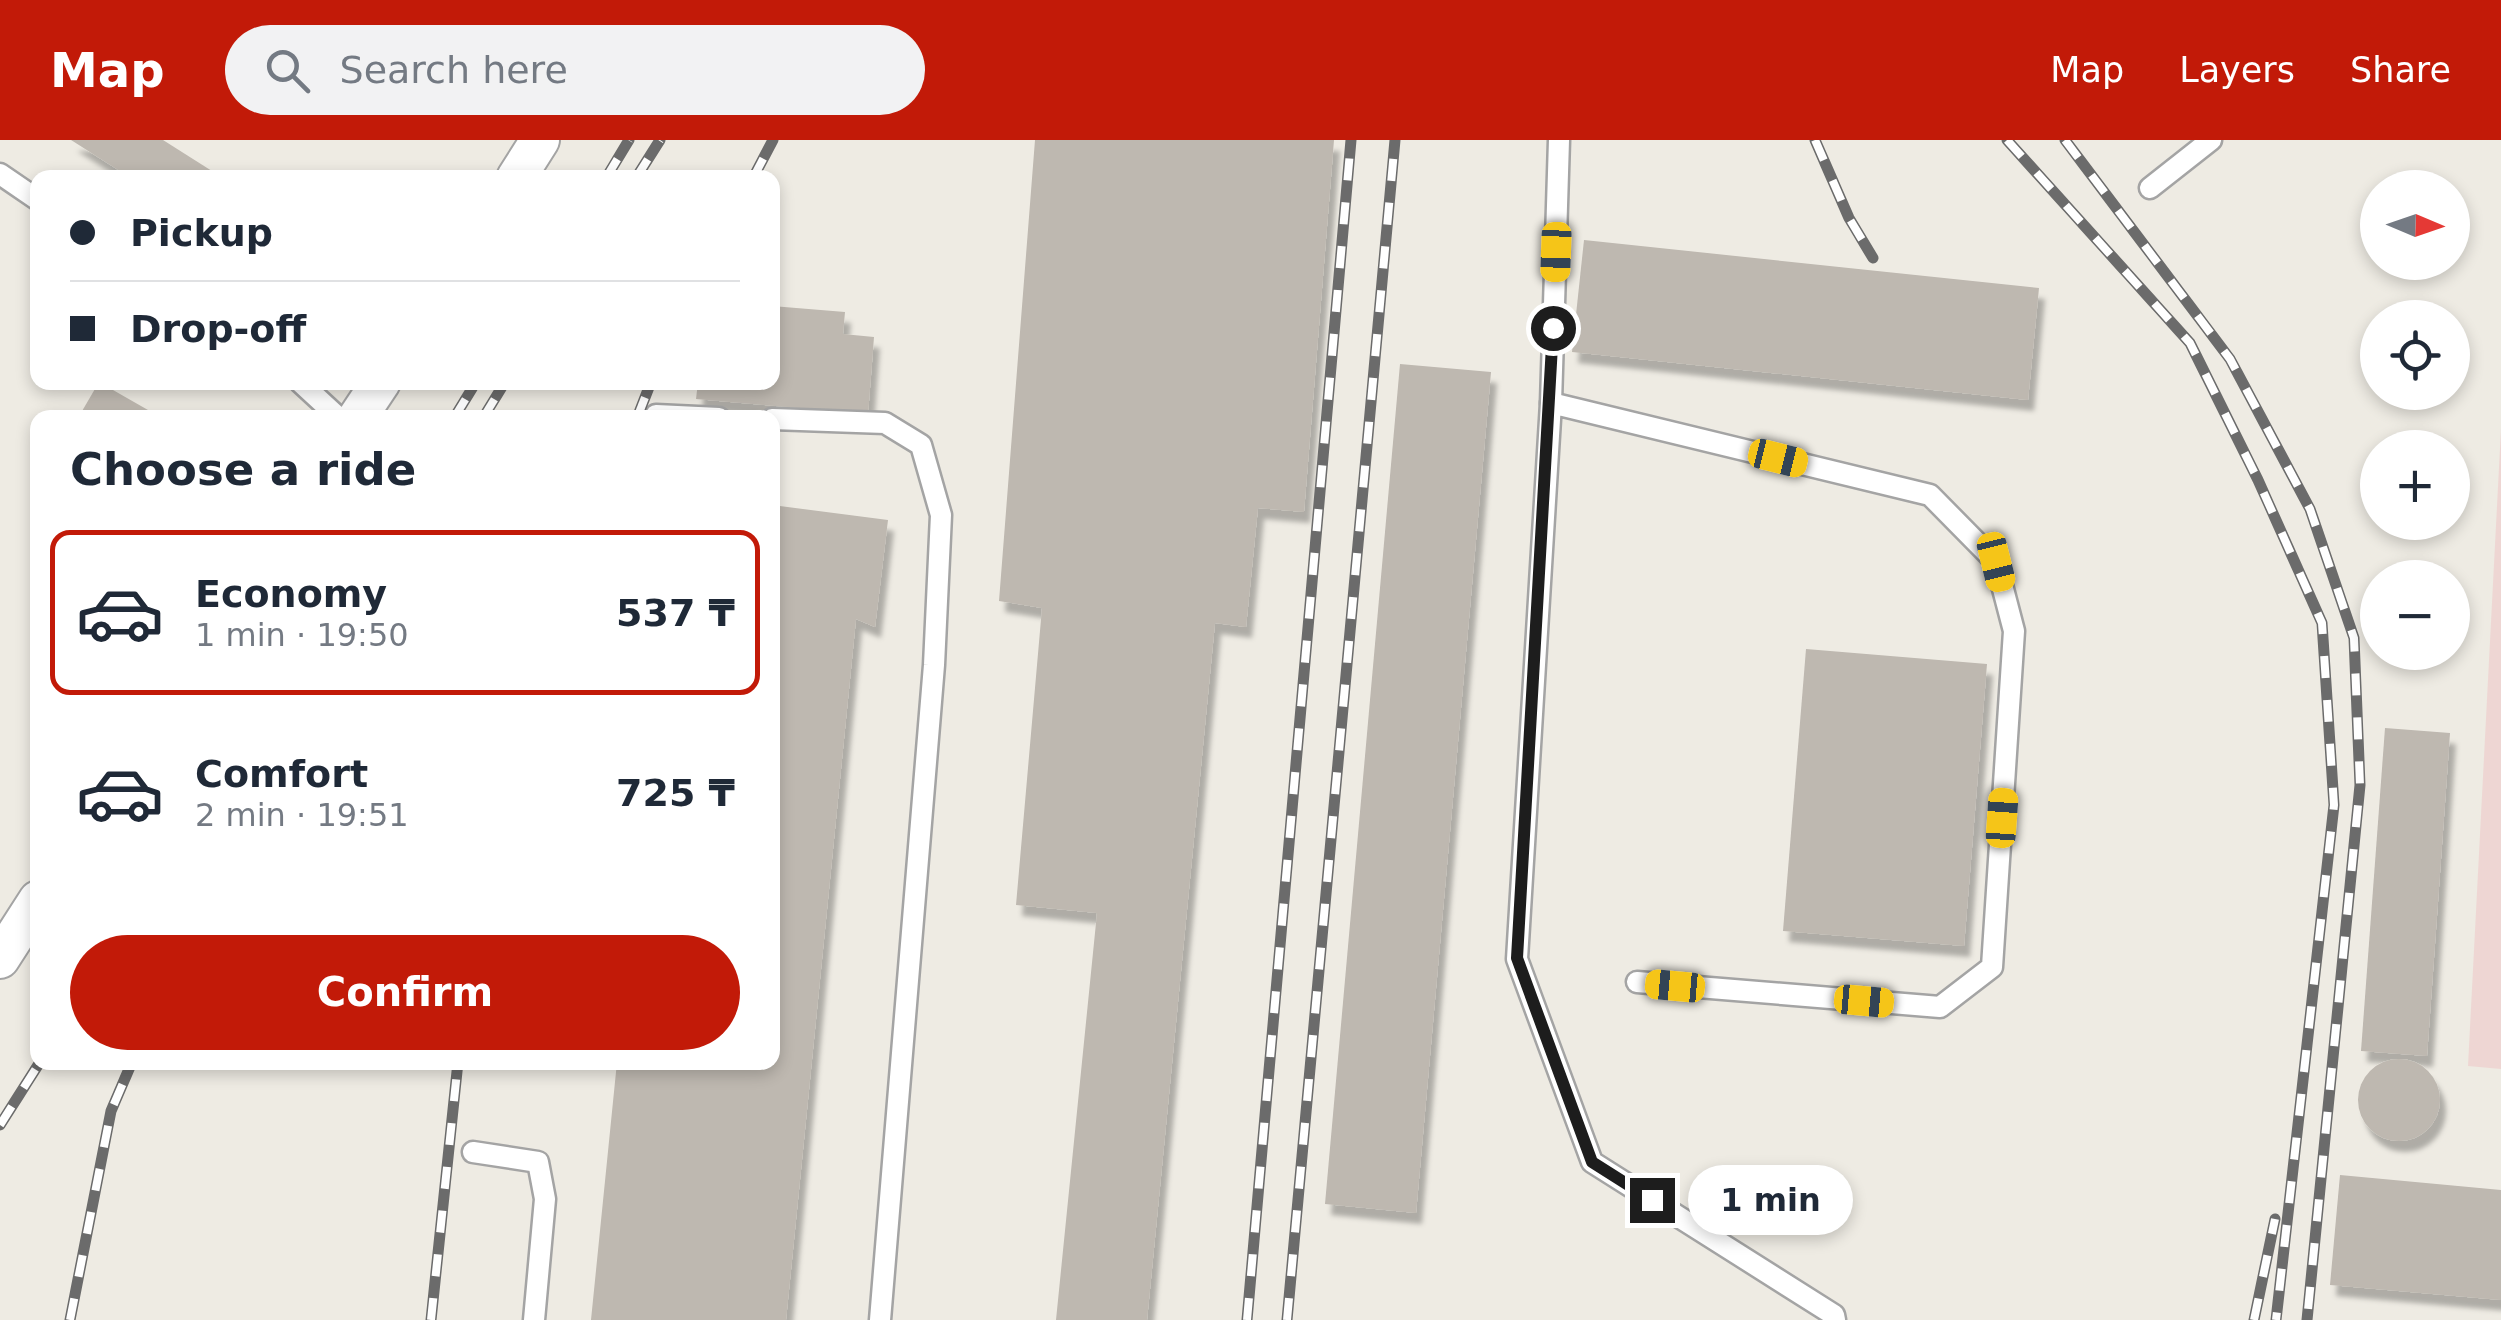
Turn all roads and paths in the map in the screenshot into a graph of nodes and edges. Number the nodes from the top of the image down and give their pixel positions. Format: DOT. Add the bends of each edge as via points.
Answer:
graph roads {
  1 [pos="540,140"];
  2 [pos="1559,140"];
  3 [pos="2211,140"];
  4 [pos="521,170"];
  5 [pos="0,174"];
  6 [pos="2150,188"];
  7 [pos="30,195"];
  8 [pos="309,390"];
  9 [pos="1550,403"];
  10 [pos="330,410"];
  11 [pos="780,419"];
  12 [pos="30,913"];
  13 [pos="0,960"];
  14 [pos="1637,982"];
  15 [pos="473,1152"];
  16 [pos="534,1320"];
  17 [pos="880,1320"];
  18 [pos="1835,1320"];
  1 -- 4 [label="street"];
  2 -- 9 [label="lane"];
  3 -- 6 [label="lane"];
  5 -- 7 [label="lane"];
  8 -- 10 [label="lane"];
  9 -- 14 [label="lane" via="1930,495 1996,562 2014,631 1992,967 1940,1007"];
  9 -- 18 [label="lane" via="1517,958 1592,1162"];
  11 -- 17 [label="lane" via="885,423 921,444 941,515"];
  12 -- 13 [label="street"];
  15 -- 16 [label="lane" via="538,1162 546,1200"];
}
